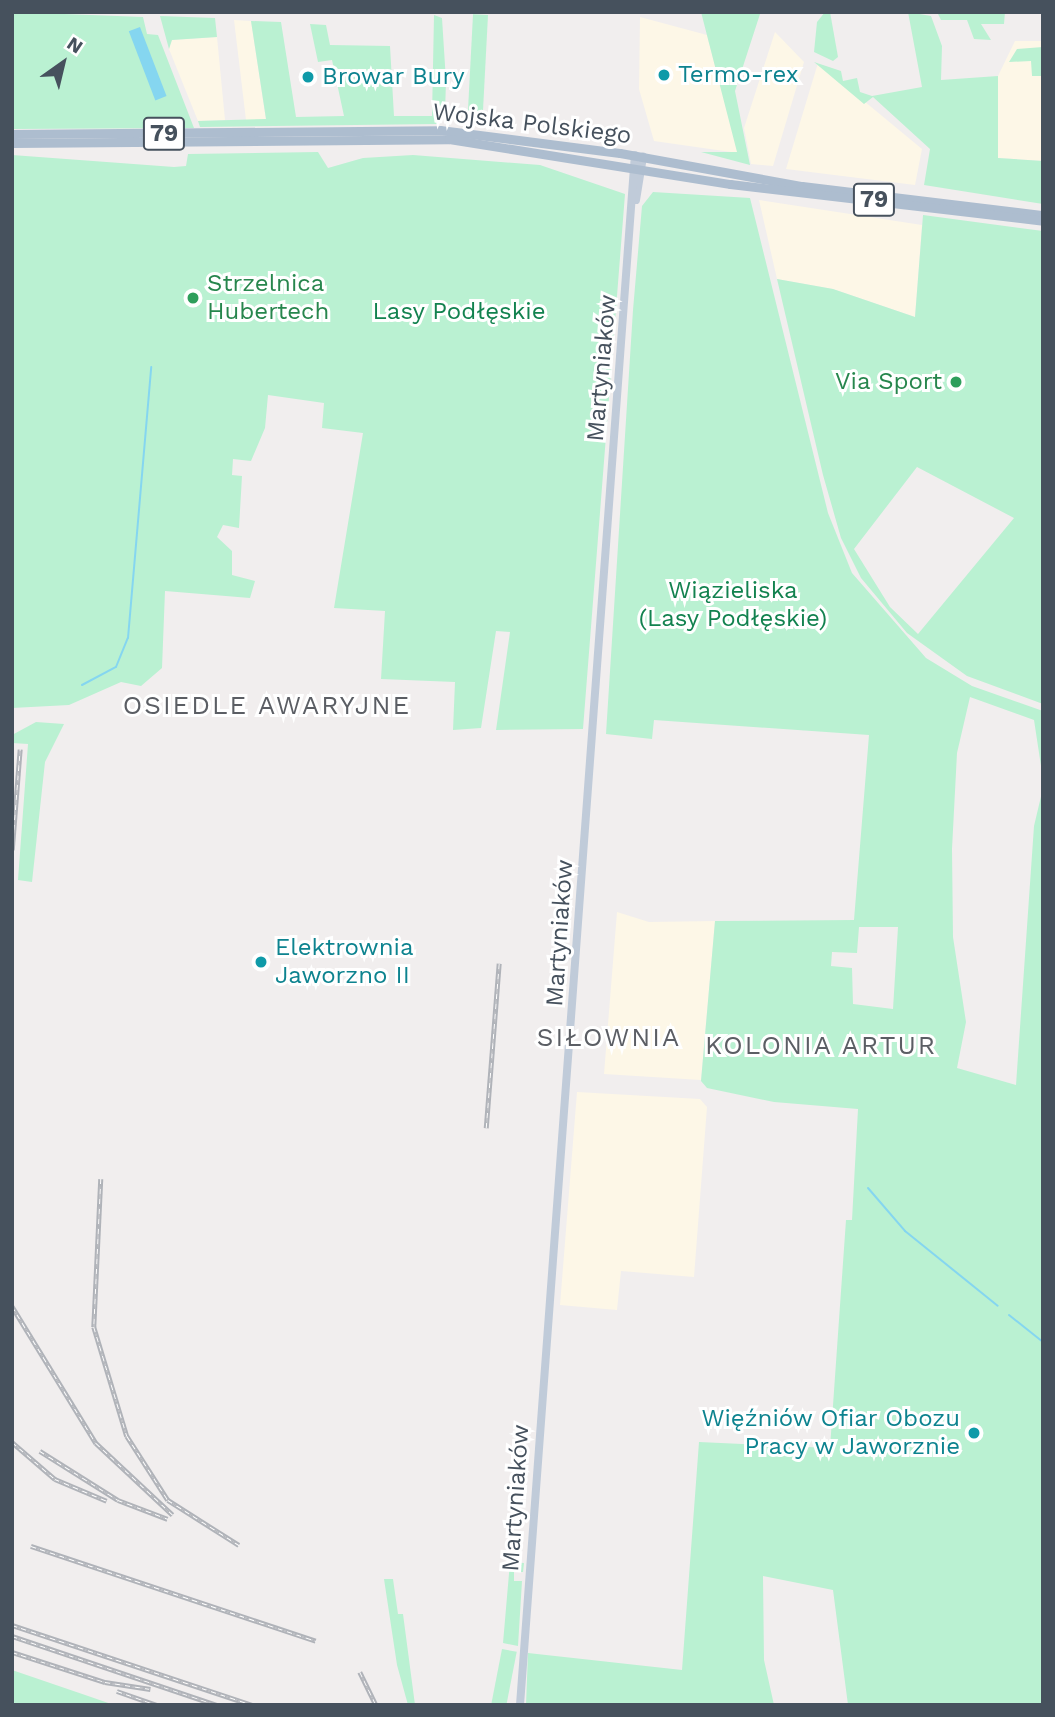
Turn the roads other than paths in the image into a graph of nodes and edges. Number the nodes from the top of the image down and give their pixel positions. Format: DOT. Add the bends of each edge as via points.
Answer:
graph roads {
  1 [pos="12,134"];
  2 [pos="12,143"];
  3 [pos="639,156"];
  4 [pos="618,164"];
  5 [pos="637,167"];
  6 [pos="655,170"];
  7 [pos="636,183"];
  8 [pos="1043,215"];
  9 [pos="1043,221"];
  10 [pos="520,1705"];
  1 -- 3 [label="main road, Wojska Polskiego / 79" via="393,128"];
  2 -- 4 [label="main road, Wojska Polskiego / 79" via="393,136 486,143"];
  3 -- 5 [label="main road, Martyniaków"];
  3 -- 8 [label="main road, Wojska Polskiego / 79" via="802,186"];
  4 -- 5 [label="main road, Wojska Polskiego / 79"];
  4 -- 7 [label="main road"];
  5 -- 6 [label="main road, Wojska Polskiego / 79"];
  5 -- 7 [label="main road, Martyniaków"];
  6 -- 7 [label="main road"];
  6 -- 9 [label="main road, Wojska Polskiego / 79"];
  7 -- 10 [label="main road, Martyniaków"];
}
